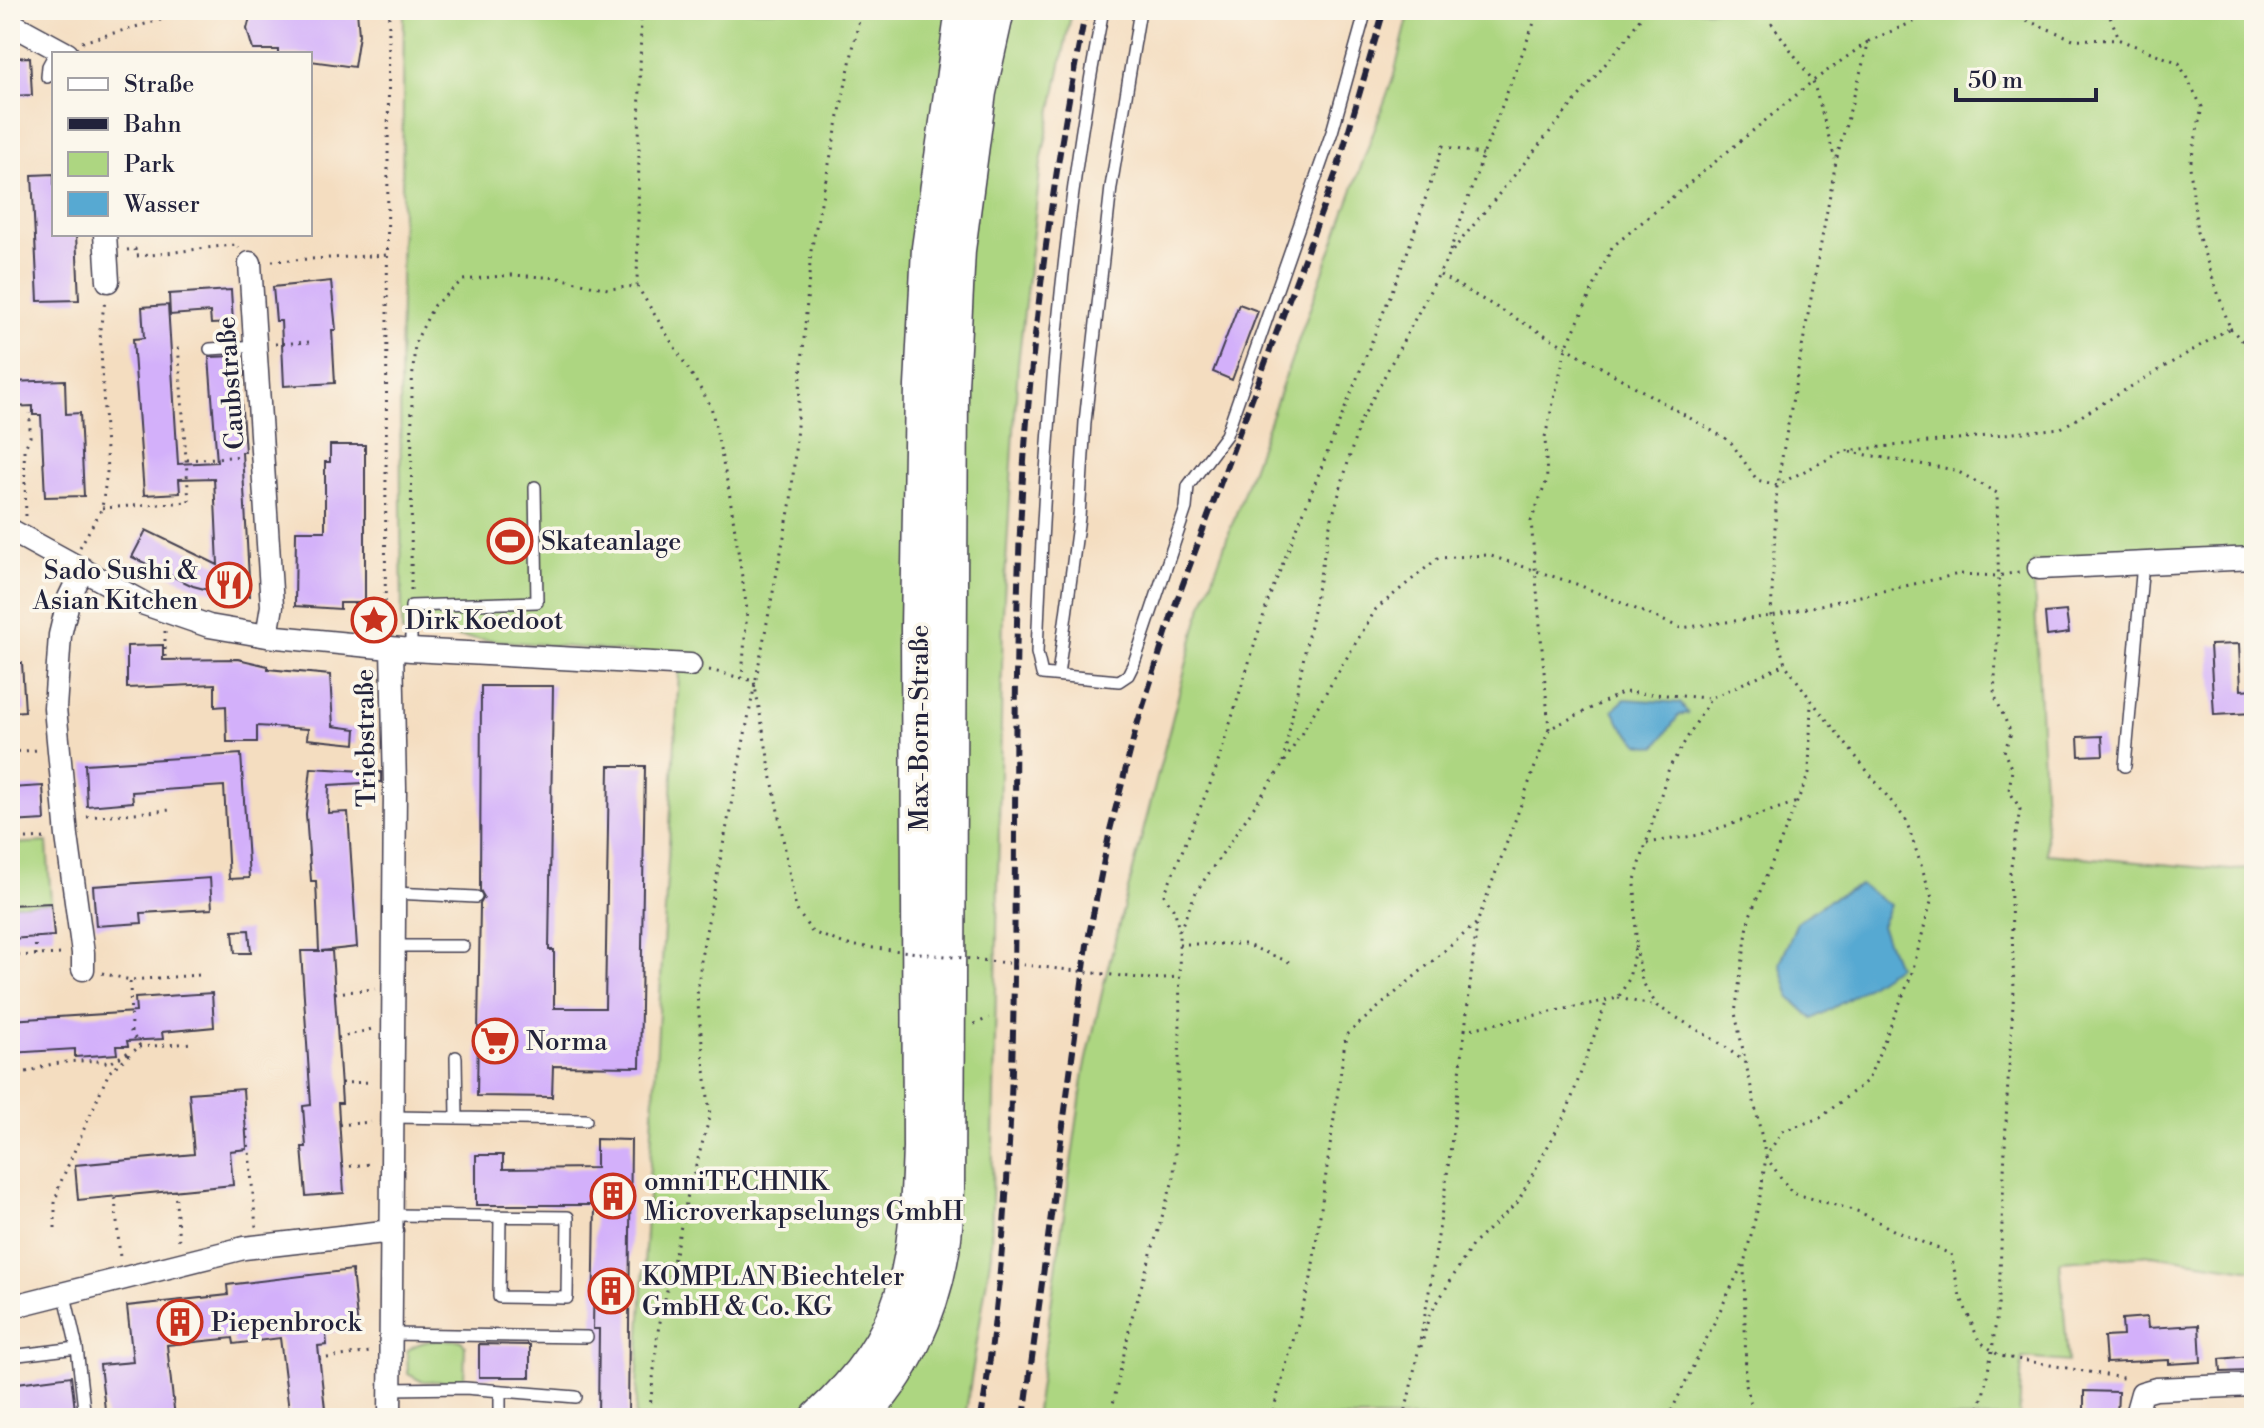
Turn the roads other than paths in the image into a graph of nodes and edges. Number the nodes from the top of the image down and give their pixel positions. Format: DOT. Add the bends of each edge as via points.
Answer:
graph roads {
  1 [pos="963,10"];
  2 [pos="997,10"];
  3 [pos="1103,10"];
  4 [pos="1140,10"];
  5 [pos="1366,10"];
  6 [pos="10,23"];
  7 [pos="58,52"];
  8 [pos="52,62"];
  9 [pos="47,77"];
  10 [pos="106,243"];
  11 [pos="250,263"];
  12 [pos="108,281"];
  13 [pos="256,346"];
  14 [pos="210,349"];
  15 [pos="535,487"];
  16 [pos="18,534"];
  17 [pos="2254,558"];
  18 [pos="2143,563"];
  19 [pos="77,566"];
  20 [pos="2039,568"];
  21 [pos="267,636"];
  22 [pos="402,649"];
  23 [pos="690,665"];
  24 [pos="1058,675"];
  25 [pos="2125,766"];
  26 [pos="394,893"];
  27 [pos="476,897"];
  28 [pos="394,946"];
  29 [pos="463,946"];
  30 [pos="83,961"];
  31 [pos="456,1057"];
  32 [pos="457,1118"];
  33 [pos="393,1119"];
  34 [pos="586,1120"];
  35 [pos="500,1217"];
  36 [pos="392,1223"];
  37 [pos="64,1291"];
  38 [pos="15,1305"];
  39 [pos="587,1337"];
  40 [pos="391,1342"];
  41 [pos="77,1348"];
  42 [pos="10,1356"];
  43 [pos="2254,1385"];
  44 [pos="390,1389"];
  45 [pos="500,1392"];
  46 [pos="576,1397"];
  47 [pos="85,1418"];
  48 [pos="390,1418"];
  49 [pos="500,1418"];
  50 [pos="818,1418"];
  51 [pos="860,1418"];
  52 [pos="2135,1418"];
  1 -- 50 [label="main road, Max-Born-Straße" via="929,248 922,386 918,1214 912,1265 894,1321 871,1361"];
  2 -- 51 [label="main road, Max-Born-Straße" via="979,92 958,250 951,386 947,1189 942,1250 917,1336"];
  3 -- 24 [label="lane" via="1074,187 1048,422 1037,653 1042,674"];
  4 -- 24 [label="lane" via="1109,203"];
  5 -- 24 [label="lane" via="1332,132 1226,435 1188,486 1186,508 1134,663 1119,681"];
  6 -- 7 [label="street"];
  8 -- 9 [label="lane"];
  10 -- 12 [label="street"];
  11 -- 13 [label="street, Caubstraße"];
  13 -- 14 [label="lane"];
  13 -- 21 [label="street, Caubstraße" via="272,606"];
  15 -- 22 [label="lane" via="537,602 411,606"];
  16 -- 19 [label="street"];
  17 -- 18 [label="street"];
  18 -- 20 [label="street"];
  18 -- 25 [label="lane"];
  19 -- 21 [label="street" via="164,611"];
  19 -- 30 [label="street" via="60,635 55,708"];
  21 -- 22 [label="street"];
  22 -- 23 [label="street"];
  22 -- 26 [label="street, Triebstraße"];
  26 -- 27 [label="lane"];
  26 -- 28 [label="street, Triebstraße"];
  28 -- 29 [label="lane"];
  28 -- 33 [label="street, Triebstraße"];
  31 -- 32 [label="lane"];
  32 -- 33 [label="lane"];
  32 -- 34 [label="lane"];
  33 -- 36 [label="street, Triebstraße"];
  35 -- 35 [label="lane" via="568,1217 567,1298 499,1297"];
  35 -- 36 [label="lane"];
  36 -- 37 [label="street"];
  36 -- 40 [label="street, Triebstraße"];
  37 -- 38 [label="street"];
  37 -- 41 [label="lane"];
  39 -- 40 [label="lane"];
  40 -- 44 [label="street, Triebstraße"];
  41 -- 42 [label="lane"];
  41 -- 47 [label="lane"];
  43 -- 52 [label="street" via="2156,1389 2142,1393"];
  44 -- 45 [label="lane"];
  44 -- 48 [label="street, Triebstraße"];
  45 -- 46 [label="lane"];
  45 -- 49 [label="lane"];
}
